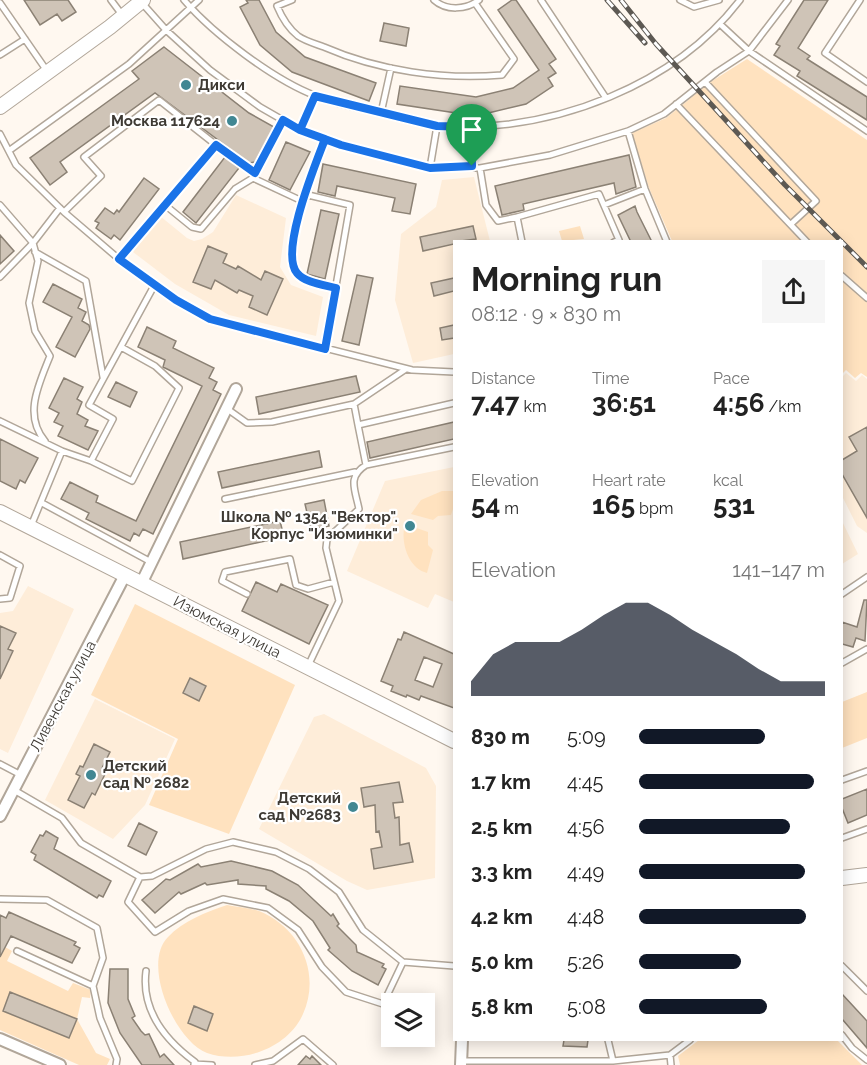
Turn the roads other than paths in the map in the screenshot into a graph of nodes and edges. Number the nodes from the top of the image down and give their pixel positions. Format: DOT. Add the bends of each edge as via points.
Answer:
graph roads {
  1 [pos="111,0"];
  2 [pos="184,0"];
  3 [pos="199,0"];
  4 [pos="292,0"];
  5 [pos="434,0"];
  6 [pos="541,0"];
  7 [pos="680,0"];
  8 [pos="719,0"];
  9 [pos="740,0"];
  10 [pos="788,0"];
  11 [pos="860,0"];
  12 [pos="142,1"];
  13 [pos="477,2"];
  14 [pos="0,3"];
  15 [pos="190,7"];
  16 [pos="123,17"];
  17 [pos="721,25"];
  18 [pos="166,30"];
  19 [pos="25,39"];
  20 [pos="749,51"];
  21 [pos="0,55"];
  22 [pos="391,68"];
  23 [pos="48,72"];
  24 [pos="705,82"];
  25 [pos="867,82"];
  26 [pos="315,96"];
  27 [pos="606,98"];
  28 [pos="676,104"];
  29 [pos="0,107"];
  30 [pos="381,113"];
  31 [pos="283,120"];
  32 [pos="437,126"];
  33 [pos="471,127"];
  34 [pos="300,130"];
  35 [pos="867,130"];
  36 [pos="628,131"];
  37 [pos="0,134"];
  38 [pos="325,139"];
  39 [pos="216,145"];
  40 [pos="10,150"];
  41 [pos="472,166"];
  42 [pos="430,168"];
  43 [pos="480,168"];
  44 [pos="254,176"];
  45 [pos="645,189"];
  46 [pos="303,197"];
  47 [pos="0,205"];
  48 [pos="165,205"];
  49 [pos="604,205"];
  50 [pos="62,210"];
  51 [pos="517,217"];
  52 [pos="791,224"];
  53 [pos="522,240"];
  54 [pos="618,240"];
  55 [pos="666,240"];
  56 [pos="805,240"];
  57 [pos="33,243"];
  58 [pos="35,252"];
  59 [pos="119,259"];
  60 [pos="843,277"];
  61 [pos="0,278"];
  62 [pos="154,284"];
  63 [pos="336,288"];
  64 [pos="867,298"];
  65 [pos="121,347"];
  66 [pos="325,349"];
  67 [pos="406,369"];
  68 [pos="453,372"];
  69 [pos="104,378"];
  70 [pos="236,389"];
  71 [pos="453,403"];
  72 [pos="354,404"];
  73 [pos="226,408"];
  74 [pos="0,421"];
  75 [pos="358,425"];
  76 [pos="46,442"];
  77 [pos="453,447"];
  78 [pos="63,451"];
  79 [pos="92,461"];
  80 [pos="366,465"];
  81 [pos="355,472"];
  82 [pos="225,499"];
  83 [pos="42,503"];
  84 [pos="0,512"];
  85 [pos="31,527"];
  86 [pos="0,555"];
  87 [pos="151,562"];
  88 [pos="125,575"];
  89 [pos="867,577"];
  90 [pos="334,582"];
  91 [pos="141,584"];
  92 [pos="843,593"];
  93 [pos="247,594"];
  94 [pos="0,599"];
  95 [pos="867,649"];
  96 [pos="843,662"];
  97 [pos="307,668"];
  98 [pos="453,741"];
  99 [pos="0,764"];
  100 [pos="867,771"];
  101 [pos="21,775"];
  102 [pos="843,780"];
  103 [pos="14,790"];
  104 [pos="0,816"];
  105 [pos="867,829"];
  106 [pos="843,838"];
  107 [pos="867,875"];
  108 [pos="140,877"];
  109 [pos="843,878"];
  110 [pos="0,899"];
  111 [pos="17,951"];
  112 [pos="403,962"];
  113 [pos="453,966"];
  114 [pos="843,967"];
  115 [pos="146,971"];
  116 [pos="93,986"];
  117 [pos="867,991"];
  118 [pos="843,1036"];
  119 [pos="0,1039"];
  120 [pos="462,1041"];
  121 [pos="608,1041"];
  122 [pos="689,1041"];
  123 [pos="670,1055"];
  124 [pos="867,1060"];
  125 [pos="613,1061"];
  126 [pos="461,1063"];
  127 [pos="602,1063"];
  128 [pos="194,1064"];
  129 [pos="60,1065"];
  130 [pos="116,1065"];
  131 [pos="212,1065"];
  132 [pos="255,1065"];
  133 [pos="333,1065"];
  134 [pos="671,1065"];
  1 -- 16 [label="lane"];
  2 -- 15 [label="lane"];
  3 -- 15 [label="lane"];
  4 -- 22 [label="lane" via="277,6 283,21 299,37 343,55"];
  5 -- 13 [label="lane" via="441,6 465,8"];
  6 -- 27 [label="lane"];
  7 -- 8 [label="lane" via="694,7"];
  9 -- 17 [label="lane"];
  10 -- 20 [label="lane"];
  11 -- 25 [label="lane" via="825,53"];
  12 -- 16 [label="street"];
  12 -- 18 [label="lane"];
  13 -- 22 [label="lane" via="514,59 502,75 471,78"];
  14 -- 19 [label="lane"];
  15 -- 18 [label="lane"];
  15 -- 26 [label="lane" via="248,57"];
  16 -- 23 [label="street"];
  17 -- 20 [label="lane"];
  17 -- 27 [label="lane" via="669,65"];
  18 -- 31 [label="lane" via="210,70"];
  18 -- 40 [label="lane" via="129,64"];
  19 -- 21 [label="lane"];
  19 -- 23 [label="lane"];
  20 -- 24 [label="lane"];
  20 -- 35 [label="lane"];
  22 -- 30 [label="lane"];
  23 -- 29 [label="street"];
  24 -- 28 [label="lane"];
  24 -- 52 [label="lane" via="816,201"];
  26 -- 30 [label="lane"];
  26 -- 34 [label="lane"];
  27 -- 33 [label="lane" via="544,117"];
  28 -- 36 [label="lane"];
  28 -- 52 [label="lane"];
  30 -- 32 [label="lane"];
  31 -- 34 [label="lane"];
  31 -- 44 [label="lane"];
  32 -- 33 [label="lane"];
  32 -- 42 [label="lane"];
  33 -- 41 [label="lane"];
  34 -- 38 [label="lane"];
  36 -- 43 [label="lane" via="550,155"];
  36 -- 45 [label="lane"];
  37 -- 40 [label="lane"];
  38 -- 42 [label="lane"];
  38 -- 46 [label="lane"];
  39 -- 44 [label="lane"];
  39 -- 48 [label="lane"];
  39 -- 50 [label="lane" via="159,100 84,157 101,176"];
  40 -- 50 [label="lane" via="16,165"];
  41 -- 42 [label="lane"];
  41 -- 43 [label="lane"];
  43 -- 51 [label="lane" via="486,205 498,221"];
  44 -- 46 [label="lane"];
  44 -- 48 [label="lane" via="236,189 201,229 192,227"];
  45 -- 49 [label="lane"];
  45 -- 55 [label="lane"];
  46 -- 63 [label="lane" via="291,260 297,274"];
  46 -- 63 [label="lane" via="350,205"];
  47 -- 57 [label="lane"];
  48 -- 59 [label="lane"];
  49 -- 51 [label="lane" via="599,194"];
  49 -- 54 [label="lane"];
  50 -- 57 [label="lane"];
  50 -- 59 [label="lane"];
  51 -- 53 [label="lane"];
  52 -- 56 [label="lane"];
  57 -- 58 [label="lane"];
  57 -- 61 [label="lane"];
  58 -- 69 [label="lane" via="86,281"];
  58 -- 76 [label="lane" via="38,261 29,303 35,331 50,356 33,402 38,432"];
  59 -- 62 [label="lane"];
  60 -- 64 [label="lane"];
  62 -- 65 [label="lane"];
  62 -- 66 [label="lane" via="210,319"];
  63 -- 66 [label="lane"];
  65 -- 69 [label="lane"];
  65 -- 79 [label="lane" via="155,366 179,388 132,481"];
  66 -- 67 [label="lane"];
  67 -- 68 [label="lane"];
  67 -- 72 [label="lane"];
  69 -- 79 [label="lane" via="89,405 113,419"];
  70 -- 73 [label="street"];
  71 -- 75 [label="lane"];
  72 -- 73 [label="lane" via="272,422 247,423"];
  72 -- 75 [label="lane"];
  73 -- 87 [label="street"];
  74 -- 76 [label="lane"];
  75 -- 80 [label="lane"];
  76 -- 78 [label="lane"];
  77 -- 80 [label="lane"];
  78 -- 79 [label="lane"];
  78 -- 83 [label="lane"];
  80 -- 81 [label="lane"];
  81 -- 82 [label="lane"];
  81 -- 90 [label="lane" via="358,509 327,539"];
  83 -- 85 [label="lane"];
  83 -- 87 [label="lane"];
  84 -- 85 [label="street, Изюмская улица"];
  85 -- 88 [label="street, Изюмская улица"];
  86 -- 94 [label="lane" via="20,566 10,598"];
  87 -- 91 [label="street"];
  88 -- 91 [label="street, Изюмская улица"];
  88 -- 101 [label="street, Ливенская улица"];
  89 -- 92 [label="lane"];
  90 -- 93 [label="lane" via="308,589 296,585 290,559 225,572 222,581"];
  90 -- 97 [label="lane" via="339,601"];
  91 -- 97 [label="street, Изюмская улица"];
  95 -- 96 [label="lane"];
  97 -- 98 [label="street, Изюмская улица"];
  99 -- 101 [label="lane"];
  100 -- 102 [label="lane"];
  101 -- 103 [label="street, Ливенская улица"];
  103 -- 104 [label="street, Ливенская улица"];
  103 -- 108 [label="lane" via="62,818 81,843"];
  105 -- 106 [label="lane"];
  107 -- 109 [label="street"];
  108 -- 112 [label="lane" via="152,876 206,849 233,842 276,852 309,869 339,892 363,930"];
  108 -- 112 [label="lane" via="128,902 154,932 189,910 223,899 268,908 298,930 322,968 346,992 383,1004"];
  110 -- 116 [label="lane" via="47,900 97,928 103,958"];
  111 -- 116 [label="lane"];
  112 -- 113 [label="lane"];
  114 -- 117 [label="lane"];
  115 -- 128 [label="lane" via="153,1019 174,1047"];
  116 -- 130 [label="lane"];
  118 -- 124 [label="lane"];
  119 -- 129 [label="street"];
  120 -- 126 [label="street"];
  121 -- 125 [label="lane"];
  122 -- 123 [label="lane"];
  123 -- 125 [label="lane"];
  123 -- 134 [label="lane"];
  125 -- 127 [label="lane"];
  126 -- 127 [label="lane"];
  128 -- 131 [label="lane"];
  132 -- 133 [label="lane" via="273,1060 303,1039"];
}
